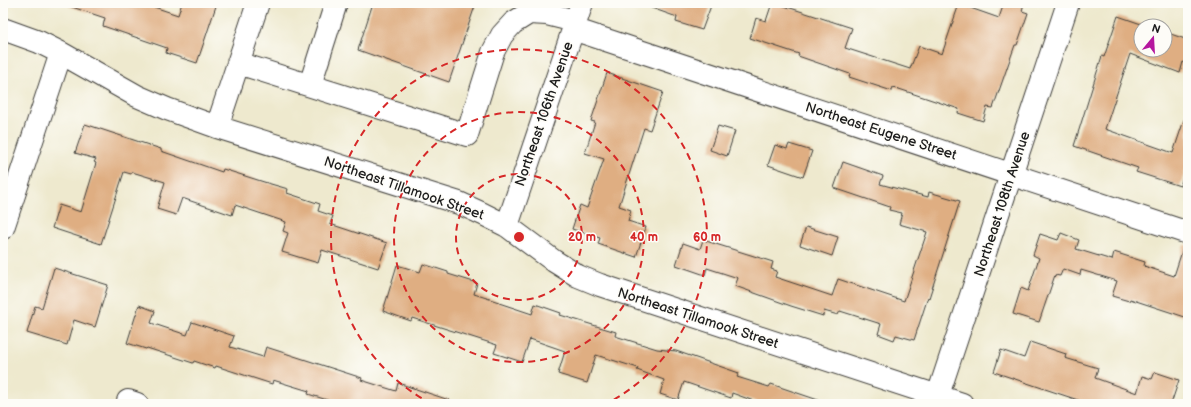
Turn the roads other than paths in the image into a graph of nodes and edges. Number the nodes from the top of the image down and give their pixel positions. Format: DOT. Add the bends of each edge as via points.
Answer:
graph roads {
  1 [pos="258,3"];
  2 [pos="336,3"];
  3 [pos="1068,3"];
  4 [pos="577,18"];
  5 [pos="3,29"];
  6 [pos="61,53"];
  7 [pos="238,63"];
  8 [pos="310,86"];
  9 [pos="217,127"];
  10 [pos="1012,174"];
  11 [pos="507,226"];
  12 [pos="3,228"];
  13 [pos="1188,233"];
  14 [pos="936,400"];
  15 [pos="962,404"];
  1 -- 7 [label="street"];
  2 -- 8 [label="street"];
  3 -- 10 [label="street, Northeast 108th Avenue"];
  4 -- 8 [label="street, Northeast Eugene Street" via="530,14 513,22 493,52 467,135"];
  4 -- 10 [label="street, Northeast Eugene Street"];
  4 -- 11 [label="street, Northeast 106th Avenue"];
  5 -- 6 [label="street, Northeast Tillamook Street"];
  6 -- 9 [label="street, Northeast Tillamook Street" via="137,96"];
  6 -- 12 [label="street"];
  7 -- 8 [label="street"];
  7 -- 9 [label="street"];
  9 -- 11 [label="street, Northeast Tillamook Street" via="458,203"];
  10 -- 13 [label="street, Northeast Eugene Street"];
  10 -- 14 [label="street, Northeast 108th Avenue"];
  11 -- 14 [label="street, Northeast Tillamook Street" via="578,276 600,285"];
  14 -- 15 [label="street, Northeast Tillamook Street"];
}
